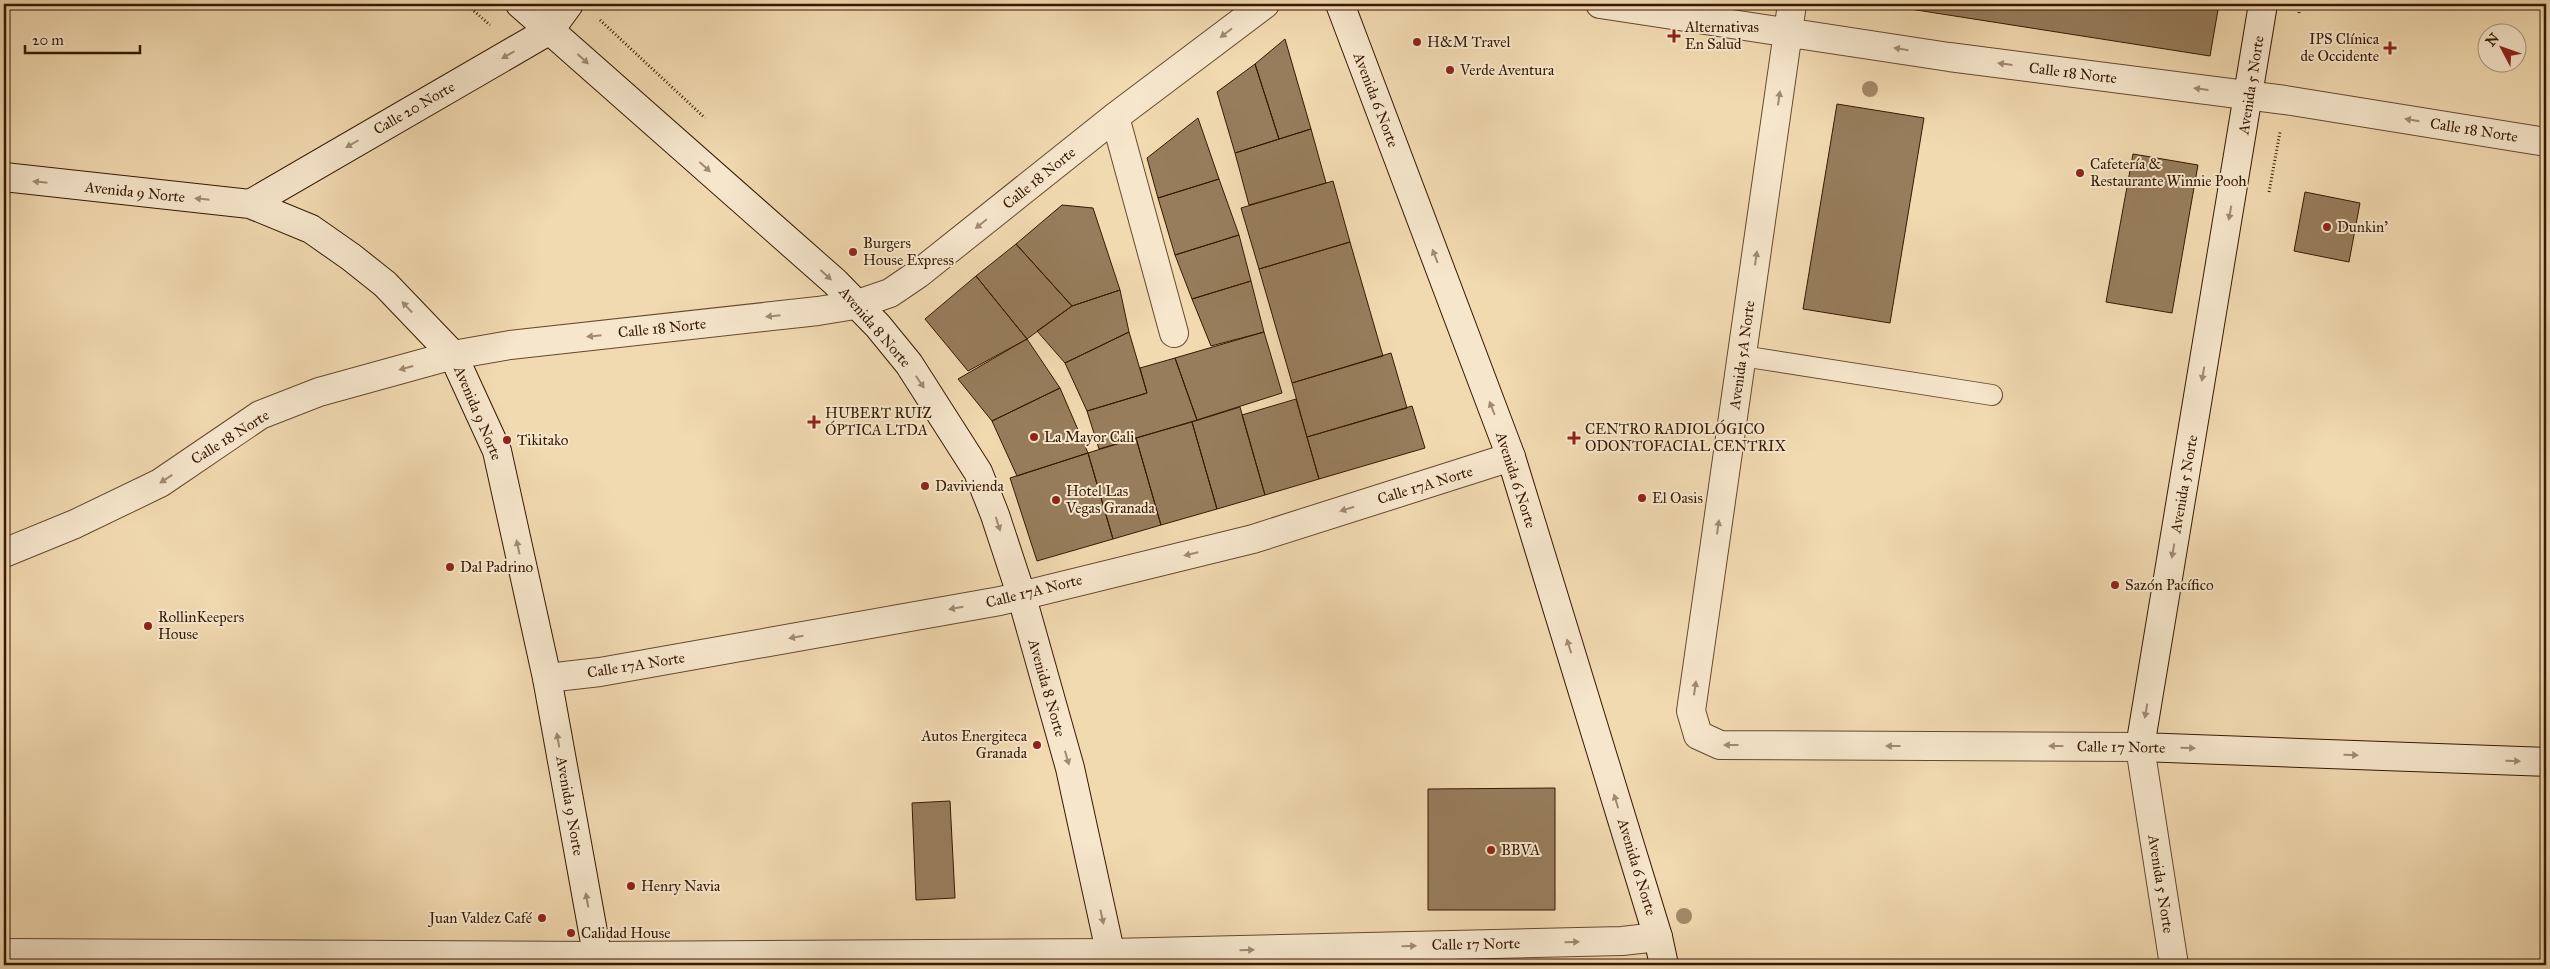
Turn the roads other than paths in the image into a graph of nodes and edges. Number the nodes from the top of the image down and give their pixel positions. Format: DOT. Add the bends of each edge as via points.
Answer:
graph roads {
  1 [pos="520,4"];
  2 [pos="569,4"];
  3 [pos="1265,4"];
  4 [pos="1340,4"];
  5 [pos="1600,4"];
  6 [pos="1792,4"];
  7 [pos="2263,4"];
  8 [pos="550,30"];
  9 [pos="1789,31"];
  10 [pos="2249,96"];
  11 [pos="1115,117"];
  12 [pos="2546,142"];
  13 [pos="4,177"];
  14 [pos="250,204"];
  15 [pos="856,305"];
  16 [pos="1174,333"];
  17 [pos="453,355"];
  18 [pos="1742,356"];
  19 [pos="1992,395"];
  20 [pos="1510,457"];
  21 [pos="4,553"];
  22 [pos="1021,594"];
  23 [pos="547,678"];
  24 [pos="1698,735"];
  25 [pos="2140,747"];
  26 [pos="2546,762"];
  27 [pos="1658,938"];
  28 [pos="4,953"];
  29 [pos="1112,959"];
  30 [pos="4,960"];
  31 [pos="598,960"];
  32 [pos="7,965"];
  33 [pos="1664,965"];
  34 [pos="2174,965"];
  1 -- 8 [label="street, Avenida 8 Norte"];
  2 -- 8 [label="street, Calle 20 Norte"];
  3 -- 11 [label="street, Calle 18 Norte, one-way"];
  20 -- 4 [label="street, Avenida 6 Norte, one-way"];
  5 -- 9 [label="street, Calle 18 Norte"];
  6 -- 9 [label="street, Avenida 5A Norte"];
  7 -- 10 [label="street, Avenida 5 Norte"];
  8 -- 14 [label="street, Calle 20 Norte, one-way"];
  8 -- 15 [label="street, Avenida 8 Norte, one-way" via="835,282"];
  10 -- 9 [label="street, Calle 18 Norte, one-way" via="1949,57"];
  18 -- 9 [label="street, Avenida 5A Norte, one-way"];
  12 -- 10 [label="street, Calle 18 Norte, one-way"];
  10 -- 25 [label="street, Avenida 5 Norte, one-way"];
  11 -- 15 [label="street, Calle 18 Norte, one-way" via="918,274 890,294"];
  11 -- 16 [label="street"];
  14 -- 13 [label="street, Avenida 9 Norte, one-way"];
  17 -- 14 [label="street, Avenida 9 Norte, one-way" via="385,284 351,257 311,229"];
  15 -- 17 [label="street, Calle 18 Norte, one-way" via="510,345"];
  15 -- 22 [label="street, Avenida 8 Norte, one-way" via="909,364 978,472"];
  17 -- 21 [label="street, Calle 18 Norte, one-way" via="320,392 260,415 160,483 75,524"];
  23 -- 17 [label="street, Avenida 9 Norte, one-way" via="497,452"];
  18 -- 19 [label="lane"];
  24 -- 18 [label="street, Avenida 5A Norte, one-way" via="1692,711"];
  20 -- 22 [label="street, Calle 17A Norte, one-way" via="1253,539"];
  27 -- 20 [label="street, Avenida 6 Norte, one-way"];
  22 -- 23 [label="street, Calle 17A Norte, one-way" via="1000,601 600,672"];
  22 -- 29 [label="street, Avenida 8 Norte, one-way" via="1070,768"];
  31 -- 23 [label="street, Avenida 9 Norte, one-way"];
  25 -- 24 [label="street, Calle 17 Norte, one-way" via="1720,745"];
  25 -- 26 [label="street, Calle 17 Norte, one-way"];
  25 -- 34 [label="street, Avenida 5 Norte"];
  29 -- 27 [label="street, Calle 17 Norte, one-way"];
  27 -- 33 [label="street, Avenida 6 Norte"];
  28 -- 31 [label="street, Calle 17 Norte"];
  29 -- 31 [label="street, Calle 17 Norte"];
  30 -- 32 [label="street"];
}
